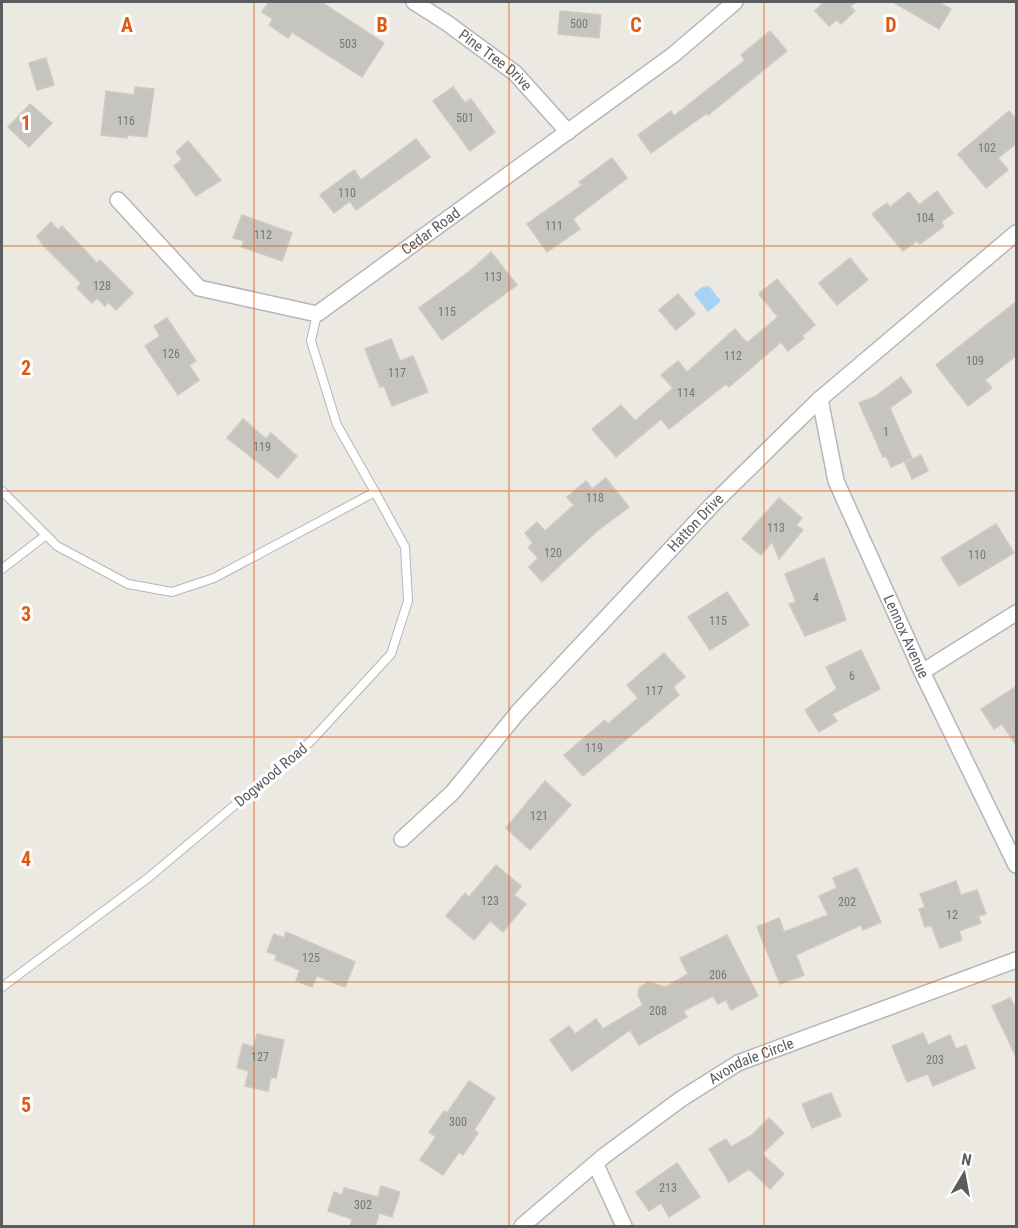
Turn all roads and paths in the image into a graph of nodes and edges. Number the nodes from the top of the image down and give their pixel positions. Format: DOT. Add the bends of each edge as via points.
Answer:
graph roads {
  1 [pos="414,2"];
  2 [pos="735,2"];
  3 [pos="568,132"];
  4 [pos="118,200"];
  5 [pos="1017,233"];
  6 [pos="317,314"];
  7 [pos="820,399"];
  8 [pos="375,492"];
  9 [pos="3,493"];
  10 [pos="46,535"];
  11 [pos="2,569"];
  12 [pos="1017,614"];
  13 [pos="922,672"];
  14 [pos="402,839"];
  15 [pos="1017,866"];
  16 [pos="1017,960"];
  17 [pos="2,987"];
  18 [pos="596,1165"];
  19 [pos="522,1227"];
  20 [pos="624,1227"];
  1 -- 3 [label="street, Pine Tree Drive" via="515,74"];
  2 -- 3 [label="street, Cedar Road" via="673,55"];
  3 -- 6 [label="street, Cedar Road"];
  4 -- 6 [label="street" via="199,288"];
  5 -- 7 [label="street, Hatton Drive"];
  6 -- 8 [label="lane, Dogwood Road" via="311,341 337,425"];
  7 -- 13 [label="street, Lennox Avenue" via="836,481"];
  7 -- 14 [label="street, Hatton Drive" via="713,504 519,711 453,792"];
  8 -- 10 [label="lane" via="214,578 172,592 128,584 57,546"];
  8 -- 17 [label="lane, Dogwood Road" via="405,547 408,601 391,654 310,742 148,878"];
  9 -- 10 [label="lane"];
  10 -- 11 [label="lane"];
  12 -- 13 [label="street"];
  13 -- 15 [label="street, Lennox Avenue"];
  16 -- 18 [label="street, Avondale Circle" via="738,1063 681,1099"];
  18 -- 19 [label="street, Avondale Circle"];
  18 -- 20 [label="street"];
}
